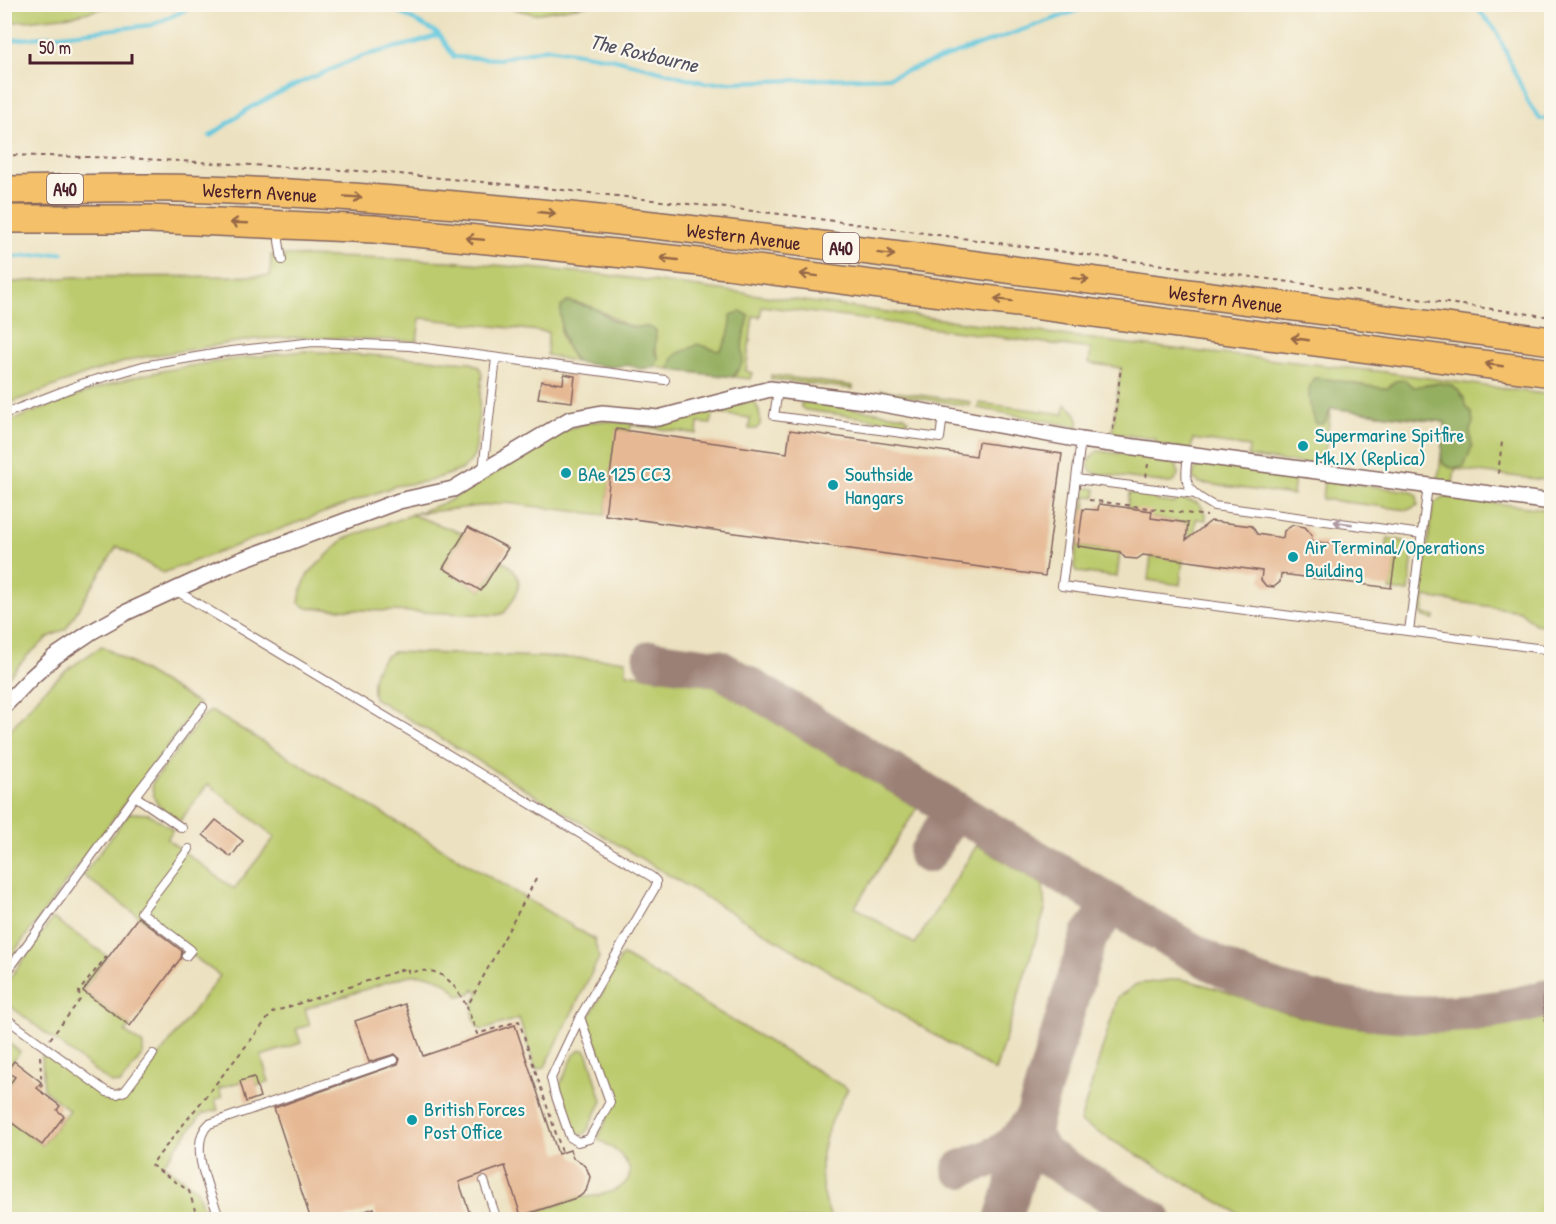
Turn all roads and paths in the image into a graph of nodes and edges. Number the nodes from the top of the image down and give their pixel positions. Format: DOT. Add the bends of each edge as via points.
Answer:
graph roads {
  1 [pos="4,155"];
  2 [pos="212,162"];
  3 [pos="4,178"];
  4 [pos="126,188"];
  5 [pos="4,190"];
  6 [pos="4,219"];
  7 [pos="66,219"];
  8 [pos="280,224"];
  9 [pos="4,225"];
  10 [pos="282,260"];
  11 [pos="1551,342"];
  12 [pos="496,358"];
  13 [pos="1121,367"];
  14 [pos="1551,373"];
  15 [pos="665,380"];
  16 [pos="778,390"];
  17 [pos="4,414"];
  18 [pos="943,415"];
  19 [pos="1112,435"];
  20 [pos="1081,440"];
  21 [pos="1502,442"];
  22 [pos="1150,449"];
  23 [pos="1188,454"];
  24 [pos="483,471"];
  25 [pos="1498,474"];
  26 [pos="1076,479"];
  27 [pos="1428,486"];
  28 [pos="1144,488"];
  29 [pos="1196,494"];
  30 [pos="1089,500"];
  31 [pos="1166,502"];
  32 [pos="1551,502"];
  33 [pos="1165,510"];
  34 [pos="1214,516"];
  35 [pos="1422,534"];
  36 [pos="175,590"];
  37 [pos="1409,631"];
  38 [pos="1551,650"];
  39 [pos="4,706"];
  40 [pos="203,707"];
  41 [pos="135,796"];
  42 [pos="182,828"];
  43 [pos="189,849"];
  44 [pos="536,879"];
  45 [pos="107,956"];
  46 [pos="186,956"];
  47 [pos="4,976"];
  48 [pos="1547,998"];
  49 [pos="467,1007"];
  50 [pos="4,1017"];
  51 [pos="580,1017"];
  52 [pos="1551,1042"];
  53 [pos="45,1046"];
  54 [pos="153,1054"];
  55 [pos="394,1060"];
  56 [pos="48,1097"];
  57 [pos="562,1152"];
  58 [pos="484,1181"];
  59 [pos="198,1220"];
  60 [pos="220,1220"];
  61 [pos="497,1220"];
  1 -- 2 [label="path"];
  3 -- 4 [label="highway"];
  4 -- 5 [label="highway, Western Avenue / A40"];
  4 -- 11 [label="highway, Western Avenue / A40, one-way" via="382,199 554,213"];
  6 -- 7 [label="highway, Western Avenue / A40"];
  8 -- 7 [label="highway, Western Avenue / A40, one-way"];
  7 -- 9 [label="highway"];
  8 -- 10 [label="lane"];
  14 -- 8 [label="highway, Western Avenue / A40, one-way" via="727,265 374,229"];
  12 -- 15 [label="lane"];
  12 -- 17 [label="lane" via="410,346 326,343 231,351 143,366 84,383"];
  12 -- 24 [label="lane"];
  13 -- 19 [label="path"];
  16 -- 18 [label="street"];
  16 -- 18 [label="lane" via="774,416 940,438"];
  16 -- 24 [label="street" via="658,418 586,414 556,426"];
  18 -- 20 [label="street"];
  20 -- 22 [label="street"];
  20 -- 26 [label="lane"];
  21 -- 25 [label="path"];
  22 -- 23 [label="street"];
  22 -- 28 [label="path"];
  23 -- 27 [label="street"];
  23 -- 29 [label="lane" via="1186,481"];
  24 -- 36 [label="street" via="453,489 399,501 238,561"];
  26 -- 28 [label="lane"];
  26 -- 37 [label="lane" via="1062,586"];
  27 -- 32 [label="street"];
  27 -- 35 [label="lane"];
  28 -- 29 [label="lane"];
  35 -- 29 [label="lane, one-way" via="1214,506"];
  30 -- 33 [label="path"];
  31 -- 33 [label="path"];
  33 -- 34 [label="path"];
  35 -- 37 [label="lane"];
  36 -- 39 [label="street" via="127,612 54,657"];
  36 -- 51 [label="lane" via="652,876 656,886"];
  37 -- 38 [label="lane"];
  40 -- 41 [label="lane"];
  41 -- 42 [label="lane"];
  41 -- 47 [label="lane"];
  43 -- 46 [label="lane" via="141,912 191,950"];
  44 -- 49 [label="path"];
  45 -- 53 [label="path" via="79,991 80,1000"];
  48 -- 52 [label="lane"];
  49 -- 57 [label="path" via="477,1034 519,1021"];
  49 -- 59 [label="path" via="448,978 426,971 409,973 407,968 273,1012 151,1165 189,1191"];
  50 -- 53 [label="lane"];
  51 -- 51 [label="lane" via="610,1102 589,1139 578,1142 566,1130 551,1078"];
  53 -- 54 [label="lane" via="106,1092 117,1094 125,1091"];
  53 -- 56 [label="path" via="39,1053 42,1092"];
  55 -- 60 [label="lane" via="209,1124 201,1132 199,1153"];
  58 -- 61 [label="lane"];
}
